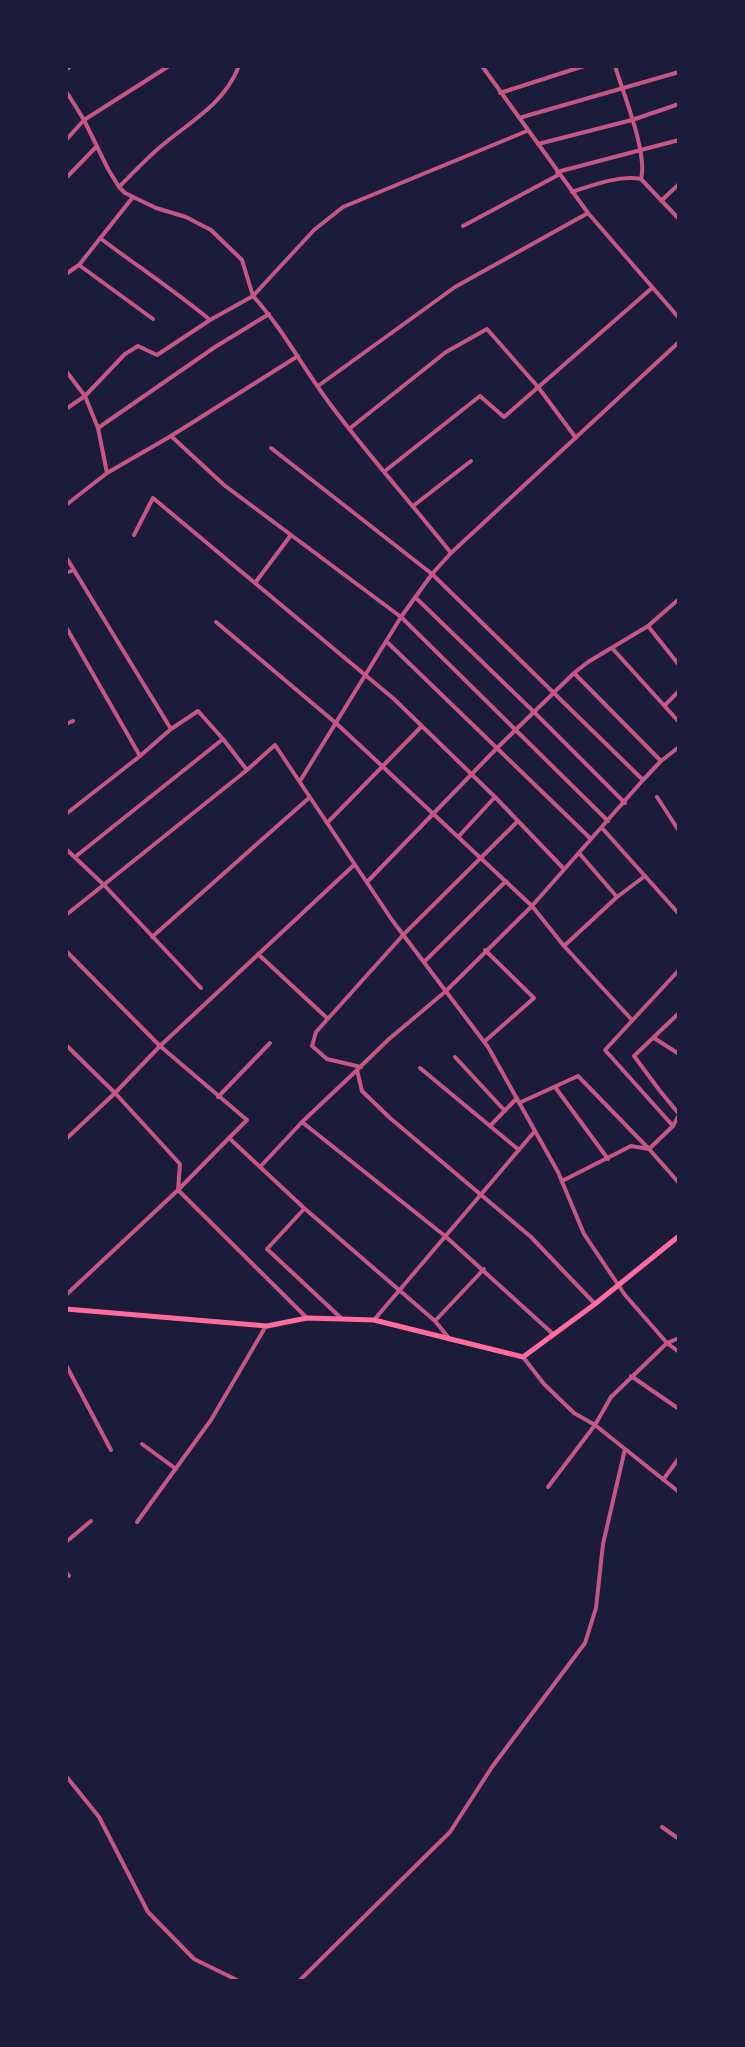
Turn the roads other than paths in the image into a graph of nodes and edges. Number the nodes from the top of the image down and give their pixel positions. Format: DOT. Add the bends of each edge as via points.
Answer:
graph roads {
  1 [pos="71,66"];
  2 [pos="169,66"];
  3 [pos="239,66"];
  4 [pos="482,66"];
  5 [pos="584,66"];
  6 [pos="615,66"];
  7 [pos="66,70"];
  8 [pos="679,72"];
  9 [pos="622,89"];
  10 [pos="66,91"];
  11 [pos="500,93"];
  12 [pos="679,104"];
  13 [pos="519,118"];
  14 [pos="84,120"];
  15 [pos="632,120"];
  16 [pos="527,131"];
  17 [pos="66,140"];
  18 [pos="679,140"];
  19 [pos="538,144"];
  20 [pos="97,146"];
  21 [pos="639,150"];
  22 [pos="558,173"];
  23 [pos="66,178"];
  24 [pos="641,179"];
  25 [pos="679,184"];
  26 [pos="119,187"];
  27 [pos="572,192"];
  28 [pos="134,197"];
  29 [pos="661,201"];
  30 [pos="588,213"];
  31 [pos="679,219"];
  32 [pos="463,226"];
  33 [pos="100,238"];
  34 [pos="79,265"];
  35 [pos="66,274"];
  36 [pos="652,288"];
  37 [pos="253,296"];
  38 [pos="269,314"];
  39 [pos="679,318"];
  40 [pos="153,319"];
  41 [pos="210,320"];
  42 [pos="679,342"];
  43 [pos="298,356"];
  44 [pos="66,371"];
  45 [pos="318,386"];
  46 [pos="538,387"];
  47 [pos="85,396"];
  48 [pos="66,409"];
  49 [pos="98,428"];
  50 [pos="349,429"];
  51 [pos="171,436"];
  52 [pos="576,438"];
  53 [pos="271,448"];
  54 [pos="471,461"];
  55 [pos="385,471"];
  56 [pos="107,473"];
  57 [pos="66,505"];
  58 [pos="413,506"];
  59 [pos="134,535"];
  60 [pos="291,535"];
  61 [pos="451,553"];
  62 [pos="66,556"];
  63 [pos="74,570"];
  64 [pos="66,573"];
  65 [pos="432,574"];
  66 [pos="255,583"];
  67 [pos="415,597"];
  68 [pos="679,599"];
  69 [pos="401,617"];
  70 [pos="216,622"];
  71 [pos="648,626"];
  72 [pos="66,627"];
  73 [pos="386,641"];
  74 [pos="612,648"];
  75 [pos="679,665"];
  76 [pos="574,673"];
  77 [pos="366,675"];
  78 [pos="679,691"];
  79 [pos="553,693"];
  80 [pos="665,705"];
  81 [pos="534,712"];
  82 [pos="73,721"];
  83 [pos="679,722"];
  84 [pos="66,724"];
  85 [pos="337,724"];
  86 [pos="422,726"];
  87 [pos="171,729"];
  88 [pos="516,729"];
  89 [pos="223,739"];
  90 [pos="679,747"];
  91 [pos="497,748"];
  92 [pos="140,756"];
  93 [pos="661,761"];
  94 [pos="382,766"];
  95 [pos="247,770"];
  96 [pos="471,774"];
  97 [pos="643,780"];
  98 [pos="300,781"];
  99 [pos="310,797"];
  100 [pos="495,797"];
  101 [pos="657,797"];
  102 [pos="625,802"];
  103 [pos="432,813"];
  104 [pos="66,814"];
  105 [pos="518,820"];
  106 [pos="608,821"];
  107 [pos="327,823"];
  108 [pos="602,828"];
  109 [pos="679,831"];
  110 [pos="458,837"];
  111 [pos="591,839"];
  112 [pos="66,849"];
  113 [pos="579,853"];
  114 [pos="75,857"];
  115 [pos="481,858"];
  116 [pos="354,865"];
  117 [pos="564,869"];
  118 [pos="645,876"];
  119 [pos="506,881"];
  120 [pos="366,882"];
  121 [pos="104,885"];
  122 [pos="617,897"];
  123 [pos="532,906"];
  124 [pos="679,914"];
  125 [pos="66,915"];
  126 [pos="404,934"];
  127 [pos="152,937"];
  128 [pos="564,946"];
  129 [pos="485,950"];
  130 [pos="66,951"];
  131 [pos="258,954"];
  132 [pos="424,962"];
  133 [pos="679,970"];
  134 [pos="201,988"];
  135 [pos="446,991"];
  136 [pos="679,1014"];
  137 [pos="328,1019"];
  138 [pos="632,1020"];
  139 [pos="654,1038"];
  140 [pos="484,1042"];
  141 [pos="270,1043"];
  142 [pos="66,1044"];
  143 [pos="160,1046"];
  144 [pos="679,1054"];
  145 [pos="455,1056"];
  146 [pos="420,1068"];
  147 [pos="359,1069"];
  148 [pos="555,1087"];
  149 [pos="116,1093"];
  150 [pos="218,1097"];
  151 [pos="518,1101"];
  152 [pos="505,1111"];
  153 [pos="679,1114"];
  154 [pos="302,1122"];
  155 [pos="490,1126"];
  156 [pos="673,1126"];
  157 [pos="535,1131"];
  158 [pos="229,1138"];
  159 [pos="66,1139"];
  160 [pos="649,1149"];
  161 [pos="519,1150"];
  162 [pos="608,1158"];
  163 [pos="260,1167"];
  164 [pos="562,1181"];
  165 [pos="679,1183"];
  166 [pos="178,1190"];
  167 [pos="479,1195"];
  168 [pos="304,1208"];
  169 [pos="445,1236"];
  170 [pos="679,1236"];
  171 [pos="484,1269"];
  172 [pos="618,1285"];
  173 [pos="399,1291"];
  174 [pos="66,1295"];
  175 [pos="595,1304"];
  176 [pos="66,1309"];
  177 [pos="307,1318"];
  178 [pos="341,1318"];
  179 [pos="374,1320"];
  180 [pos="435,1321"];
  181 [pos="267,1326"];
  182 [pos="553,1334"];
  183 [pos="448,1338"];
  184 [pos="679,1338"];
  185 [pos="667,1343"];
  186 [pos="679,1352"];
  187 [pos="524,1357"];
  188 [pos="66,1365"];
  189 [pos="631,1376"];
  190 [pos="679,1409"];
  191 [pos="596,1425"];
  192 [pos="142,1444"];
  193 [pos="624,1449"];
  194 [pos="111,1450"];
  195 [pos="679,1458"];
  196 [pos="176,1469"];
  197 [pos="663,1480"];
  198 [pos="548,1487"];
  199 [pos="679,1492"];
  200 [pos="91,1521"];
  201 [pos="137,1522"];
  202 [pos="66,1542"];
  203 [pos="66,1776"];
  204 [pos="662,1827"];
  205 [pos="679,1839"];
  206 [pos="239,1981"];
  207 [pos="299,1981"];
  1 -- 7 [label="street"];
  2 -- 14 [label="street"];
  3 -- 26 [label="street" via="233,82 217,102 158,148"];
  4 -- 11 [label="street"];
  5 -- 11 [label="street"];
  6 -- 9 [label="street"];
  8 -- 9 [label="street"];
  9 -- 13 [label="street"];
  9 -- 15 [label="street"];
  10 -- 14 [label="street"];
  11 -- 13 [label="street"];
  12 -- 15 [label="street"];
  13 -- 16 [label="street"];
  14 -- 17 [label="street"];
  14 -- 20 [label="street"];
  15 -- 19 [label="street"];
  15 -- 21 [label="street"];
  16 -- 19 [label="street"];
  16 -- 37 [label="street" via="343,207 314,230"];
  18 -- 21 [label="street"];
  19 -- 22 [label="street"];
  20 -- 23 [label="street"];
  20 -- 26 [label="street"];
  21 -- 22 [label="street"];
  21 -- 24 [label="street" via="644,168"];
  22 -- 27 [label="street"];
  22 -- 32 [label="street"];
  24 -- 27 [label="street" via="632,177"];
  24 -- 29 [label="street"];
  25 -- 29 [label="street"];
  26 -- 28 [label="street"];
  27 -- 30 [label="street"];
  28 -- 33 [label="street"];
  28 -- 37 [label="street" via="211,230 242,260"];
  29 -- 31 [label="street"];
  30 -- 36 [label="street"];
  30 -- 45 [label="street" via="455,287"];
  33 -- 34 [label="street"];
  33 -- 41 [label="street"];
  34 -- 35 [label="street"];
  34 -- 40 [label="street"];
  36 -- 39 [label="street"];
  36 -- 46 [label="street"];
  37 -- 38 [label="street"];
  37 -- 41 [label="street"];
  38 -- 43 [label="street"];
  38 -- 49 [label="street"];
  41 -- 47 [label="street" via="158,355 138,346 125,354"];
  42 -- 52 [label="street"];
  43 -- 45 [label="street"];
  43 -- 51 [label="street"];
  44 -- 47 [label="street"];
  45 -- 50 [label="street"];
  46 -- 50 [label="street" via="487,329 446,352"];
  46 -- 52 [label="street"];
  46 -- 55 [label="street" via="504,417 480,396"];
  47 -- 48 [label="street"];
  47 -- 49 [label="street"];
  49 -- 56 [label="street"];
  50 -- 55 [label="street"];
  51 -- 56 [label="street"];
  51 -- 60 [label="street" via="225,485"];
  52 -- 61 [label="street"];
  53 -- 65 [label="street"];
  54 -- 58 [label="street"];
  55 -- 58 [label="street"];
  56 -- 57 [label="street"];
  58 -- 61 [label="street"];
  59 -- 66 [label="street" via="153,498"];
  60 -- 66 [label="street"];
  60 -- 69 [label="street"];
  61 -- 65 [label="street"];
  62 -- 63 [label="street"];
  63 -- 64 [label="street"];
  63 -- 87 [label="street"];
  65 -- 67 [label="street"];
  65 -- 79 [label="street"];
  66 -- 77 [label="street"];
  67 -- 69 [label="street"];
  67 -- 81 [label="street"];
  68 -- 71 [label="street"];
  69 -- 73 [label="street"];
  69 -- 88 [label="street"];
  70 -- 85 [label="street"];
  71 -- 74 [label="street"];
  71 -- 75 [label="street"];
  72 -- 92 [label="street"];
  73 -- 77 [label="street"];
  73 -- 91 [label="street"];
  74 -- 76 [label="street"];
  74 -- 80 [label="street"];
  76 -- 79 [label="street"];
  76 -- 93 [label="street"];
  77 -- 85 [label="street"];
  77 -- 86 [label="street"];
  78 -- 80 [label="street"];
  79 -- 81 [label="street"];
  79 -- 97 [label="street"];
  80 -- 83 [label="street"];
  81 -- 88 [label="street"];
  81 -- 102 [label="street"];
  82 -- 84 [label="street"];
  85 -- 94 [label="street"];
  85 -- 98 [label="street"];
  86 -- 94 [label="street"];
  86 -- 96 [label="street"];
  87 -- 89 [label="street" via="198,711"];
  87 -- 92 [label="street"];
  88 -- 91 [label="street"];
  88 -- 106 [label="street"];
  89 -- 95 [label="street"];
  89 -- 114 [label="street"];
  90 -- 93 [label="street"];
  91 -- 96 [label="street"];
  91 -- 111 [label="street"];
  92 -- 104 [label="street"];
  93 -- 97 [label="street"];
  94 -- 103 [label="street"];
  94 -- 107 [label="street"];
  95 -- 98 [label="street" via="275,745"];
  95 -- 121 [label="street"];
  96 -- 100 [label="street"];
  96 -- 103 [label="street"];
  97 -- 102 [label="street"];
  98 -- 99 [label="street"];
  99 -- 107 [label="street"];
  99 -- 127 [label="street"];
  100 -- 105 [label="street"];
  100 -- 110 [label="street"];
  101 -- 109 [label="street"];
  102 -- 106 [label="street"];
  103 -- 110 [label="street"];
  103 -- 120 [label="street"];
  105 -- 115 [label="street"];
  105 -- 117 [label="street"];
  106 -- 108 [label="street"];
  107 -- 116 [label="street"];
  108 -- 111 [label="street"];
  108 -- 118 [label="street"];
  110 -- 115 [label="street"];
  111 -- 113 [label="street"];
  112 -- 114 [label="street"];
  113 -- 117 [label="street"];
  113 -- 122 [label="street"];
  114 -- 121 [label="street"];
  115 -- 119 [label="street"];
  115 -- 126 [label="street"];
  116 -- 120 [label="street"];
  116 -- 131 [label="street"];
  117 -- 123 [label="street"];
  118 -- 122 [label="street"];
  118 -- 124 [label="street"];
  119 -- 123 [label="street"];
  119 -- 132 [label="street"];
  120 -- 126 [label="street"];
  121 -- 125 [label="street"];
  121 -- 127 [label="street"];
  122 -- 128 [label="street"];
  123 -- 128 [label="street"];
  123 -- 129 [label="street"];
  126 -- 132 [label="street"];
  126 -- 137 [label="street"];
  127 -- 134 [label="street"];
  128 -- 138 [label="street"];
  129 -- 135 [label="street"];
  129 -- 140 [label="street" via="534,998"];
  130 -- 143 [label="street"];
  131 -- 137 [label="street"];
  131 -- 143 [label="street"];
  132 -- 135 [label="street"];
  133 -- 138 [label="street"];
  135 -- 140 [label="street"];
  135 -- 147 [label="street"];
  136 -- 139 [label="street"];
  137 -- 147 [label="street" via="316,1032 312,1046 327,1059"];
  138 -- 156 [label="street" via="605,1050"];
  139 -- 144 [label="street"];
  139 -- 153 [label="street" via="634,1056"];
  140 -- 151 [label="street"];
  141 -- 150 [label="street"];
  142 -- 149 [label="street"];
  143 -- 149 [label="street"];
  143 -- 150 [label="street"];
  145 -- 152 [label="street"];
  146 -- 155 [label="street"];
  147 -- 154 [label="street"];
  147 -- 167 [label="street" via="362,1091"];
  148 -- 151 [label="street"];
  148 -- 160 [label="street" via="578,1077"];
  148 -- 162 [label="street"];
  149 -- 159 [label="street"];
  149 -- 166 [label="street" via="180,1164"];
  150 -- 158 [label="street" via="247,1120"];
  151 -- 152 [label="street"];
  151 -- 157 [label="street"];
  152 -- 155 [label="street"];
  153 -- 156 [label="street"];
  154 -- 163 [label="street"];
  154 -- 169 [label="street"];
  155 -- 161 [label="street"];
  156 -- 160 [label="street"];
  157 -- 161 [label="street"];
  157 -- 164 [label="street"];
  158 -- 163 [label="street"];
  158 -- 166 [label="street"];
  160 -- 162 [label="street" via="631,1146"];
  160 -- 165 [label="street"];
  161 -- 167 [label="street"];
  162 -- 164 [label="street"];
  163 -- 168 [label="street"];
  164 -- 172 [label="street" via="584,1234"];
  166 -- 174 [label="street"];
  166 -- 177 [label="street"];
  167 -- 169 [label="street"];
  167 -- 175 [label="street" via="531,1237"];
  168 -- 173 [label="street"];
  168 -- 178 [label="street" via="267,1250"];
  169 -- 171 [label="street"];
  169 -- 173 [label="street"];
  170 -- 172 [label="main road"];
  171 -- 180 [label="street"];
  171 -- 182 [label="street"];
  172 -- 175 [label="main road"];
  172 -- 185 [label="street"];
  173 -- 179 [label="street"];
  173 -- 180 [label="street"];
  175 -- 182 [label="main road"];
  176 -- 181 [label="main road"];
  177 -- 178 [label="main road"];
  177 -- 181 [label="main road"];
  178 -- 179 [label="main road"];
  179 -- 183 [label="main road"];
  180 -- 183 [label="street"];
  181 -- 196 [label="street" via="212,1420"];
  182 -- 187 [label="main road"];
  183 -- 187 [label="main road"];
  184 -- 185 [label="street"];
  185 -- 186 [label="street"];
  185 -- 189 [label="street"];
  187 -- 191 [label="street" via="544,1384 574,1413"];
  188 -- 194 [label="street"];
  189 -- 190 [label="street"];
  189 -- 191 [label="street" via="611,1397"];
  191 -- 193 [label="street"];
  191 -- 198 [label="street"];
  192 -- 196 [label="street"];
  193 -- 197 [label="street"];
  193 -- 207 [label="street" via="603,1544 596,1608 585,1643 492,1767 450,1832"];
  195 -- 197 [label="street"];
  196 -- 201 [label="street"];
  197 -- 199 [label="street"];
  200 -- 202 [label="street"];
  203 -- 206 [label="street" via="99,1817 148,1912 194,1959"];
  204 -- 205 [label="street"];
}
